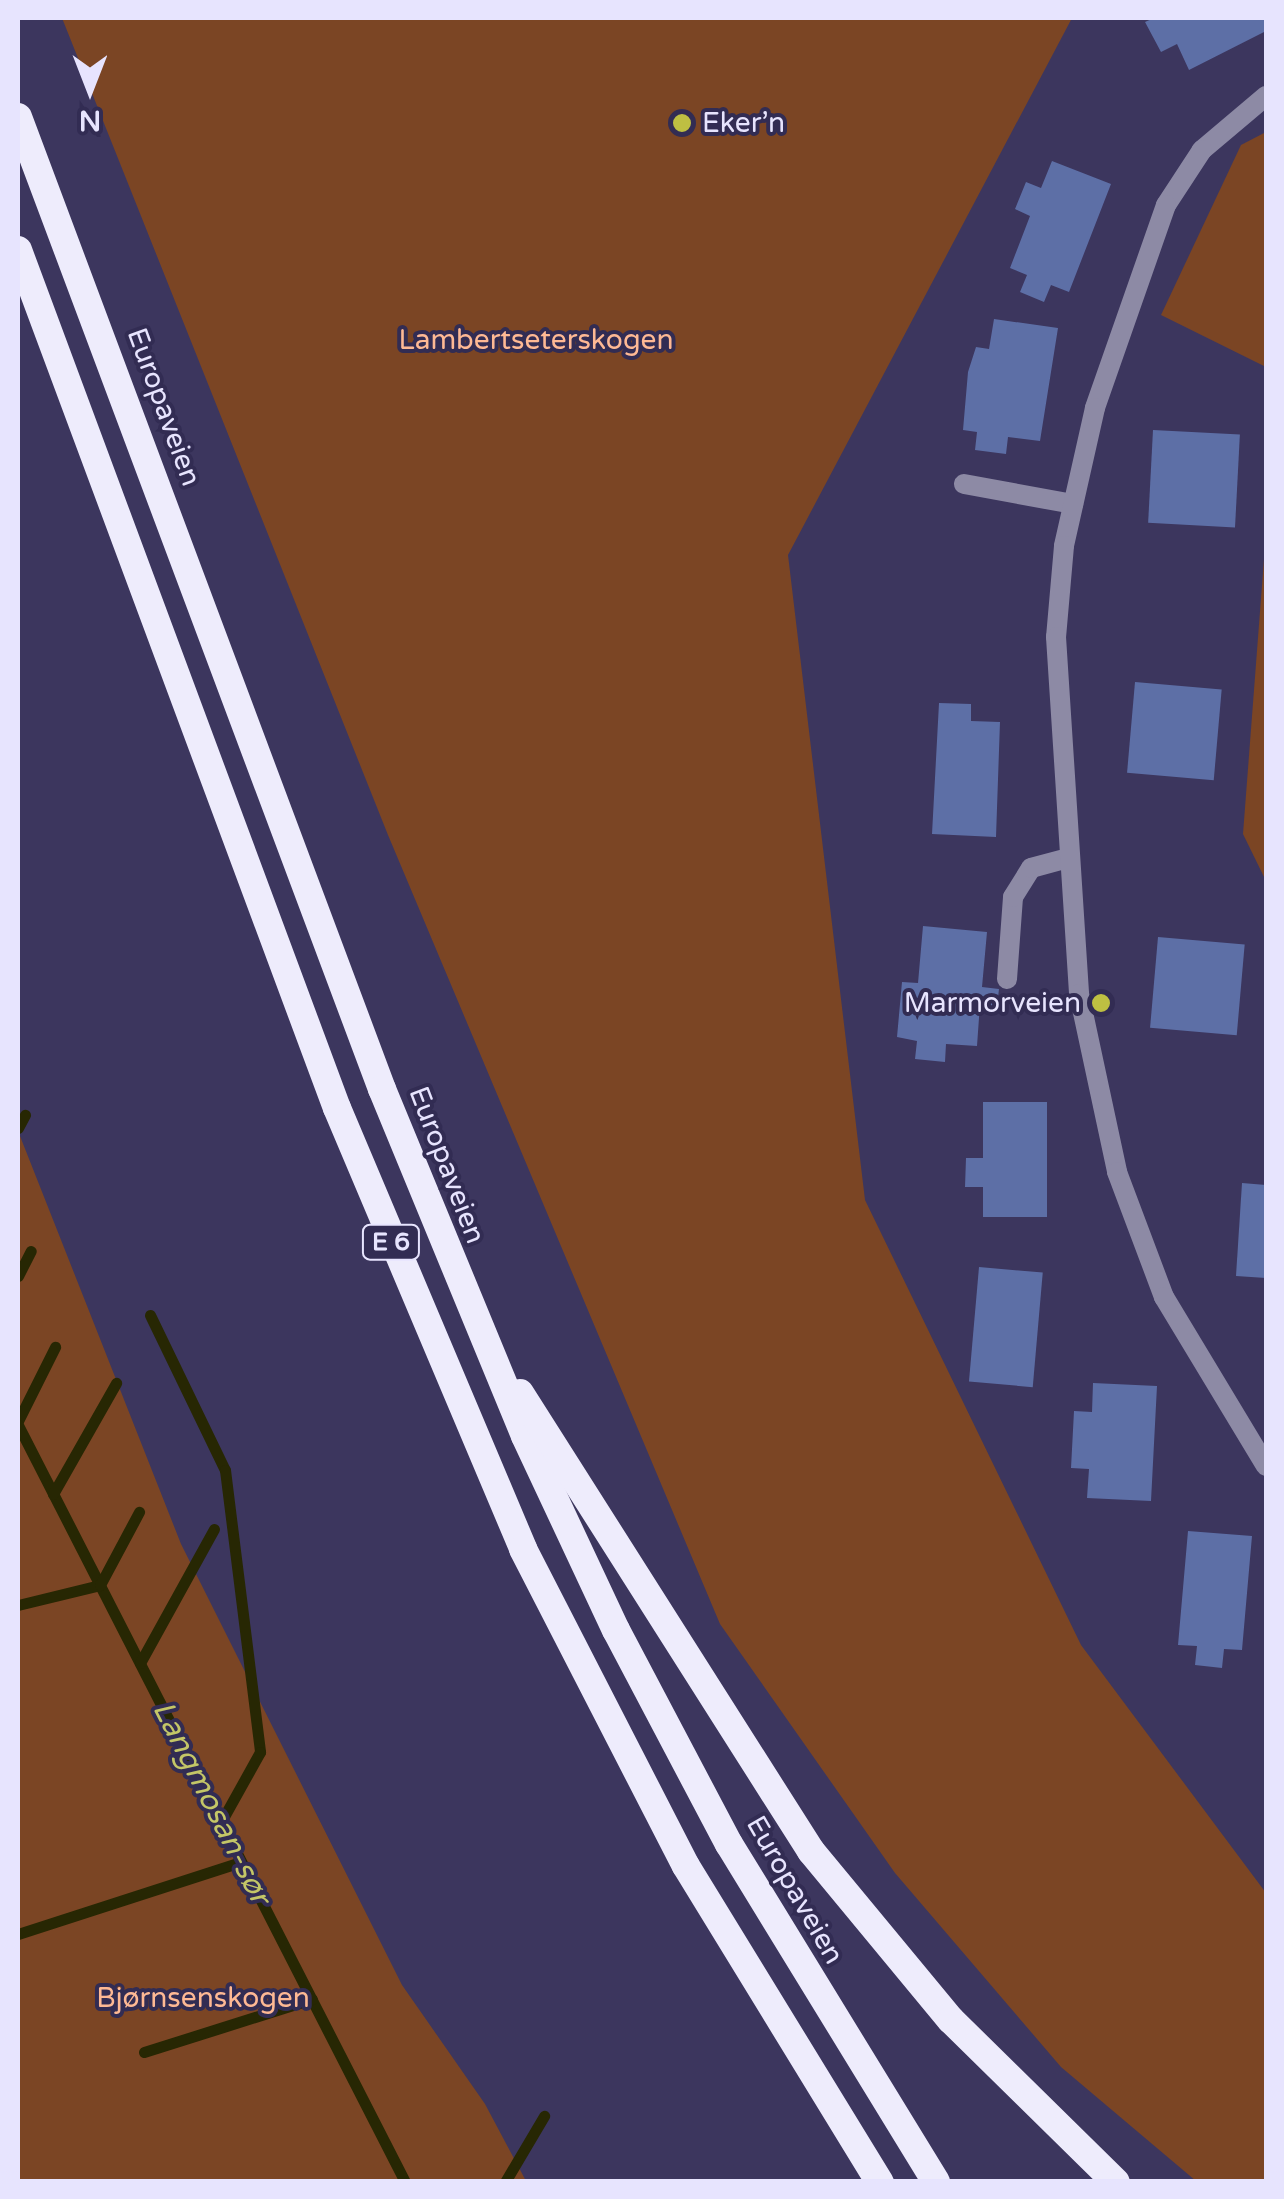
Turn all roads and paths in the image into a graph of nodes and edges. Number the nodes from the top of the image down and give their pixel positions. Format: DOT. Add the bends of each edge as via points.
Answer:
graph roads {
  1 [pos="1266,96"];
  2 [pos="18,117"];
  3 [pos="18,250"];
  4 [pos="964,484"];
  5 [pos="1073,504"];
  6 [pos="1068,858"];
  7 [pos="1006,979"];
  8 [pos="475,1324"];
  9 [pos="1266,1466"];
  10 [pos="880,2182"];
  11 [pos="936,2182"];
  12 [pos="1116,2182"];
  1 -- 5 [label="street" via="1202,150 1166,205 1095,408"];
  2 -- 8 [label="highway, Europaveien / E 6"];
  3 -- 10 [label="highway, E 6" via="337,1108 524,1550 695,1882"];
  4 -- 5 [label="street"];
  5 -- 6 [label="street" via="1056,637"];
  6 -- 7 [label="street" via="1031,868 1013,897"];
  6 -- 9 [label="street" via="1091,1066 1129,1211 1198,1360"];
  8 -- 11 [label="highway, Europaveien / E 6" via="608,1613 730,1844"];
  8 -- 12 [label="highway, E 6" via="811,1851 951,2020"];
}
